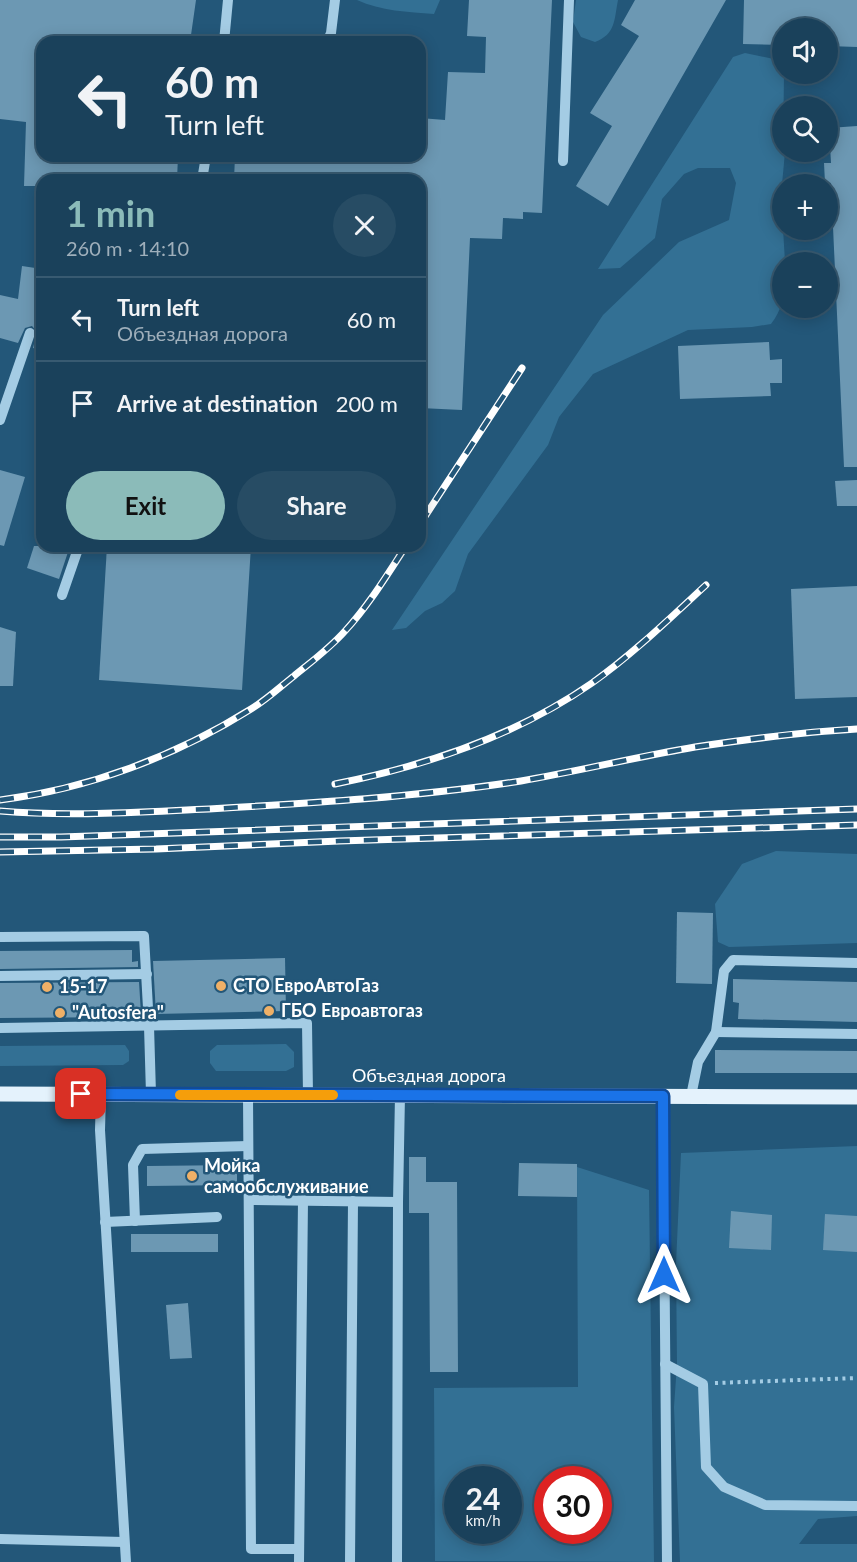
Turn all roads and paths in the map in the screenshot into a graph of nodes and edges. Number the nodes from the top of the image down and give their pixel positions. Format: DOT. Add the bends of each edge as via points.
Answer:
graph roads {
  1 [pos="228,0"];
  2 [pos="335,0"];
  3 [pos="570,0"];
  4 [pos="225,36"];
  5 [pos="330,36"];
  6 [pos="563,161"];
  7 [pos="30,333"];
  8 [pos="4,394"];
  9 [pos="0,420"];
  10 [pos="77,552"];
  11 [pos="62,595"];
  12 [pos="0,937"];
  13 [pos="857,963"];
  14 [pos="147,974"];
  15 [pos="0,976"];
  16 [pos="149,1026"];
  17 [pos="0,1028"];
  18 [pos="716,1032"];
  19 [pos="857,1034"];
  20 [pos="0,1094"];
  21 [pos="101,1094"];
  22 [pos="151,1095"];
  23 [pos="248,1095"];
  24 [pos="308,1095"];
  25 [pos="400,1095"];
  26 [pos="663,1096"];
  27 [pos="692,1096"];
  28 [pos="857,1097"];
  29 [pos="248,1146"];
  30 [pos="249,1200"];
  31 [pos="303,1200"];
  32 [pos="353,1201"];
  33 [pos="398,1202"];
  34 [pos="217,1217"];
  35 [pos="135,1221"];
  36 [pos="105,1222"];
  37 [pos="665,1364"];
  38 [pos="857,1378"];
  39 [pos="703,1384"];
  40 [pos="857,1506"];
  41 [pos="0,1539"];
  42 [pos="124,1542"];
  43 [pos="299,1548"];
  44 [pos="126,1562"];
  45 [pos="299,1562"];
  46 [pos="350,1562"];
  47 [pos="397,1562"];
  48 [pos="667,1562"];
  1 -- 4 [label="street"];
  2 -- 5 [label="street"];
  3 -- 6 [label="street"];
  7 -- 8 [label="street"];
  8 -- 9 [label="street"];
  10 -- 11 [label="street"];
  12 -- 14 [label="street" via="144,936"];
  13 -- 18 [label="street" via="733,960 724,971"];
  14 -- 15 [label="street"];
  14 -- 16 [label="street"];
  16 -- 17 [label="street"];
  16 -- 22 [label="street"];
  16 -- 24 [label="street" via="307,1023"];
  18 -- 19 [label="street"];
  18 -- 27 [label="street" via="698,1062"];
  20 -- 21 [label="main road, Объездная дорога"];
  21 -- 22 [label="main road, Объездная дорога"];
  21 -- 36 [label="street"];
  22 -- 23 [label="main road, Объездная дорога"];
  23 -- 24 [label="main road, Объездная дорога"];
  23 -- 29 [label="street"];
  24 -- 25 [label="main road, Объездная дорога"];
  25 -- 26 [label="main road, Объездная дорога"];
  25 -- 33 [label="street"];
  26 -- 27 [label="main road, Объездная дорога"];
  26 -- 37 [label="street"];
  27 -- 28 [label="main road, Объездная дорога"];
  29 -- 30 [label="street"];
  29 -- 35 [label="street" via="142,1149 133,1165"];
  30 -- 31 [label="street"];
  30 -- 43 [label="street" via="251,1549"];
  31 -- 32 [label="street"];
  31 -- 43 [label="street"];
  32 -- 33 [label="street"];
  32 -- 46 [label="street"];
  33 -- 47 [label="street"];
  34 -- 35 [label="street"];
  35 -- 36 [label="street"];
  36 -- 42 [label="street"];
  37 -- 39 [label="street"];
  37 -- 48 [label="street"];
  38 -- 39 [label="path"];
  39 -- 40 [label="street" via="706,1467 724,1487 765,1505"];
  41 -- 42 [label="street"];
  42 -- 44 [label="street"];
  43 -- 45 [label="street"];
}
